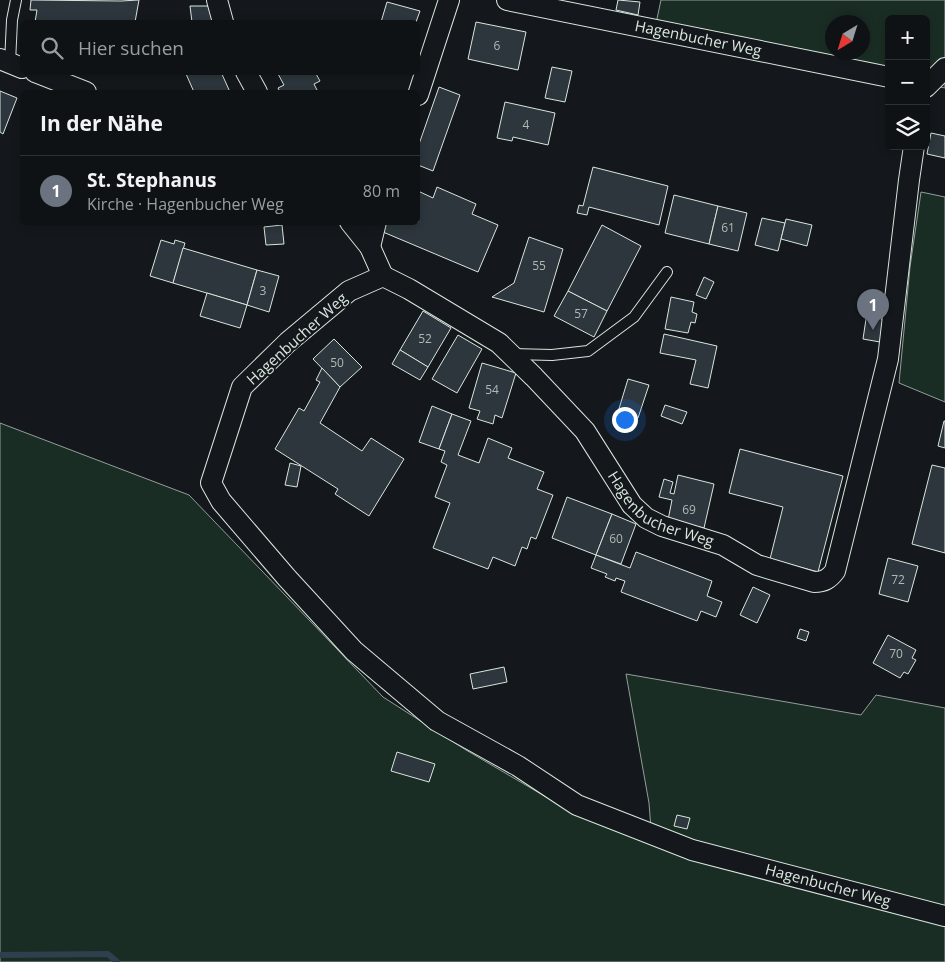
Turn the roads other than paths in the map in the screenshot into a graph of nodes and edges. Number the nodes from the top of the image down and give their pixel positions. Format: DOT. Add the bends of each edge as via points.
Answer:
graph roads {
  1 [pos="16,0"];
  2 [pos="217,0"];
  3 [pos="449,0"];
  4 [pos="507,0"];
  5 [pos="223,20"];
  6 [pos="11,63"];
  7 [pos="945,68"];
  8 [pos="43,75"];
  9 [pos="248,75"];
  10 [pos="885,76"];
  11 [pos="930,83"];
  12 [pos="81,90"];
  13 [pos="256,90"];
  14 [pos="420,90"];
  15 [pos="913,150"];
  16 [pos="352,225"];
  17 [pos="375,225"];
  18 [pos="370,247"];
  19 [pos="667,272"];
  20 [pos="383,276"];
  21 [pos="510,354"];
  22 [pos="945,916"];
  1 -- 6 [label="lane"];
  2 -- 5 [label="street"];
  3 -- 14 [label="street"];
  4 -- 10 [label="street, Hagenbucher Weg"];
  7 -- 11 [label="street"];
  8 -- 12 [label="street"];
  9 -- 13 [label="street"];
  15 -- 21 [label="street, Hagenbucher Weg" via="888,359 835,571 823,582 757,565 724,545 646,518 632,505 585,430"];
  16 -- 18 [label="street"];
  17 -- 18 [label="street"];
  18 -- 20 [label="street"];
  19 -- 21 [label="lane" via="634,318 588,350 552,355"];
  20 -- 21 [label="street, Hagenbucher Weg" via="409,288 491,338"];
  20 -- 22 [label="street, Hagenbucher Weg" via="349,291 288,342 242,387 212,483 221,501 287,578 354,651 437,721 518,766 578,805 692,850"];
}
